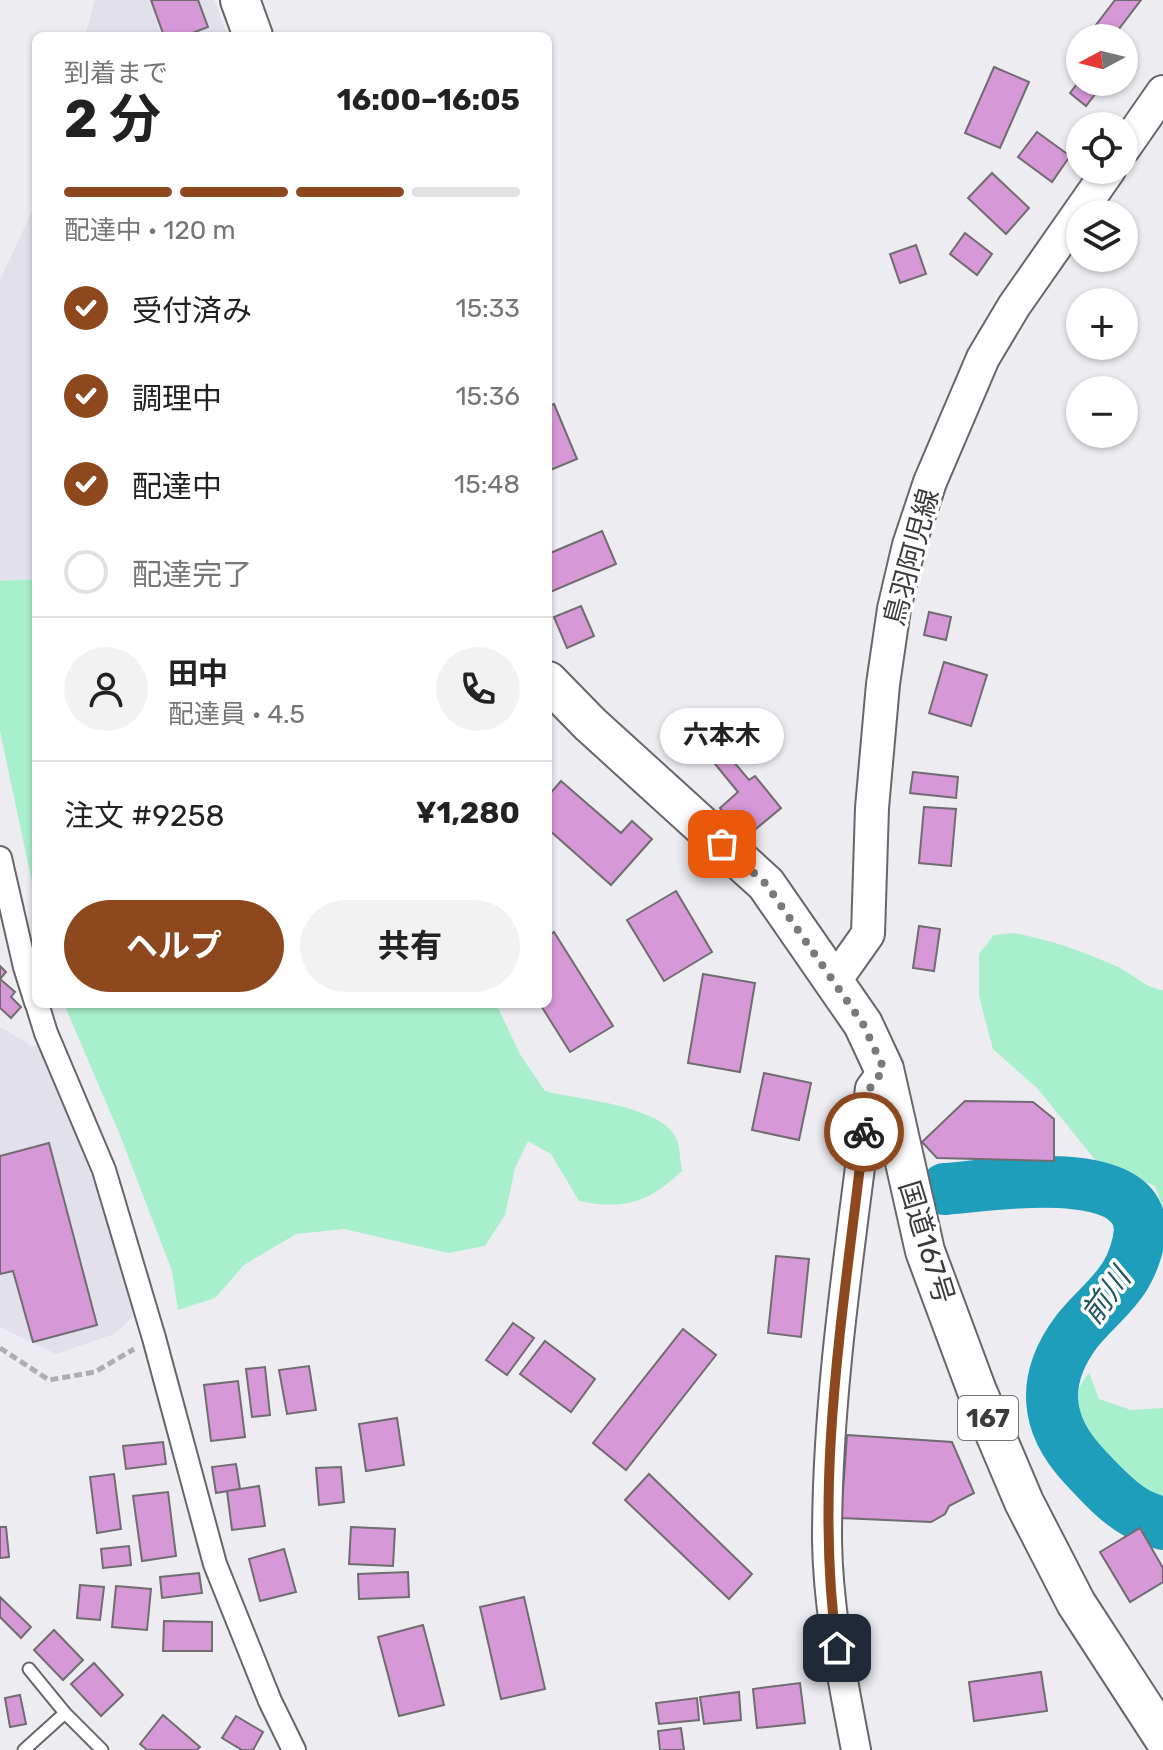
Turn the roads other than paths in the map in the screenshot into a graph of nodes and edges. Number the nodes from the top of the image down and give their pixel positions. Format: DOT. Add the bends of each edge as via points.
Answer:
graph roads {
  1 [pos="240,0"];
  2 [pos="252,32"];
  3 [pos="1163,92"];
  4 [pos="1138,128"];
  5 [pos="1099,184"];
  6 [pos="567,702"];
  7 [pos="0,858"];
  8 [pos="834,982"];
  9 [pos="32,990"];
  10 [pos="38,1008"];
  11 [pos="884,1069"];
  12 [pos="29,1669"];
  13 [pos="65,1713"];
  14 [pos="1163,1737"];
  15 [pos="24,1750"];
  16 [pos="102,1750"];
  17 [pos="294,1750"];
  18 [pos="856,1750"];
  1 -- 2 [label="highway"];
  3 -- 4 [label="main road"];
  5 -- 8 [label="main road, 鳥羽阿児線" via="983,358 909,545 883,684 868,934"];
  6 -- 8 [label="highway, 国道167号 / 167" via="766,884"];
  7 -- 9 [label="street"];
  8 -- 11 [label="highway, 国道167号 / 167" via="863,1024"];
  10 -- 17 [label="street" via="104,1170 215,1564"];
  11 -- 14 [label="highway, 国道167号 / 167" via="925,1251 977,1391 1024,1502 1076,1603"];
  11 -- 18 [label="street" via="870,1088 866,1119 835,1380 827,1542 834,1627"];
  12 -- 13 [label="lane"];
  13 -- 15 [label="lane"];
  13 -- 16 [label="lane"];
}
